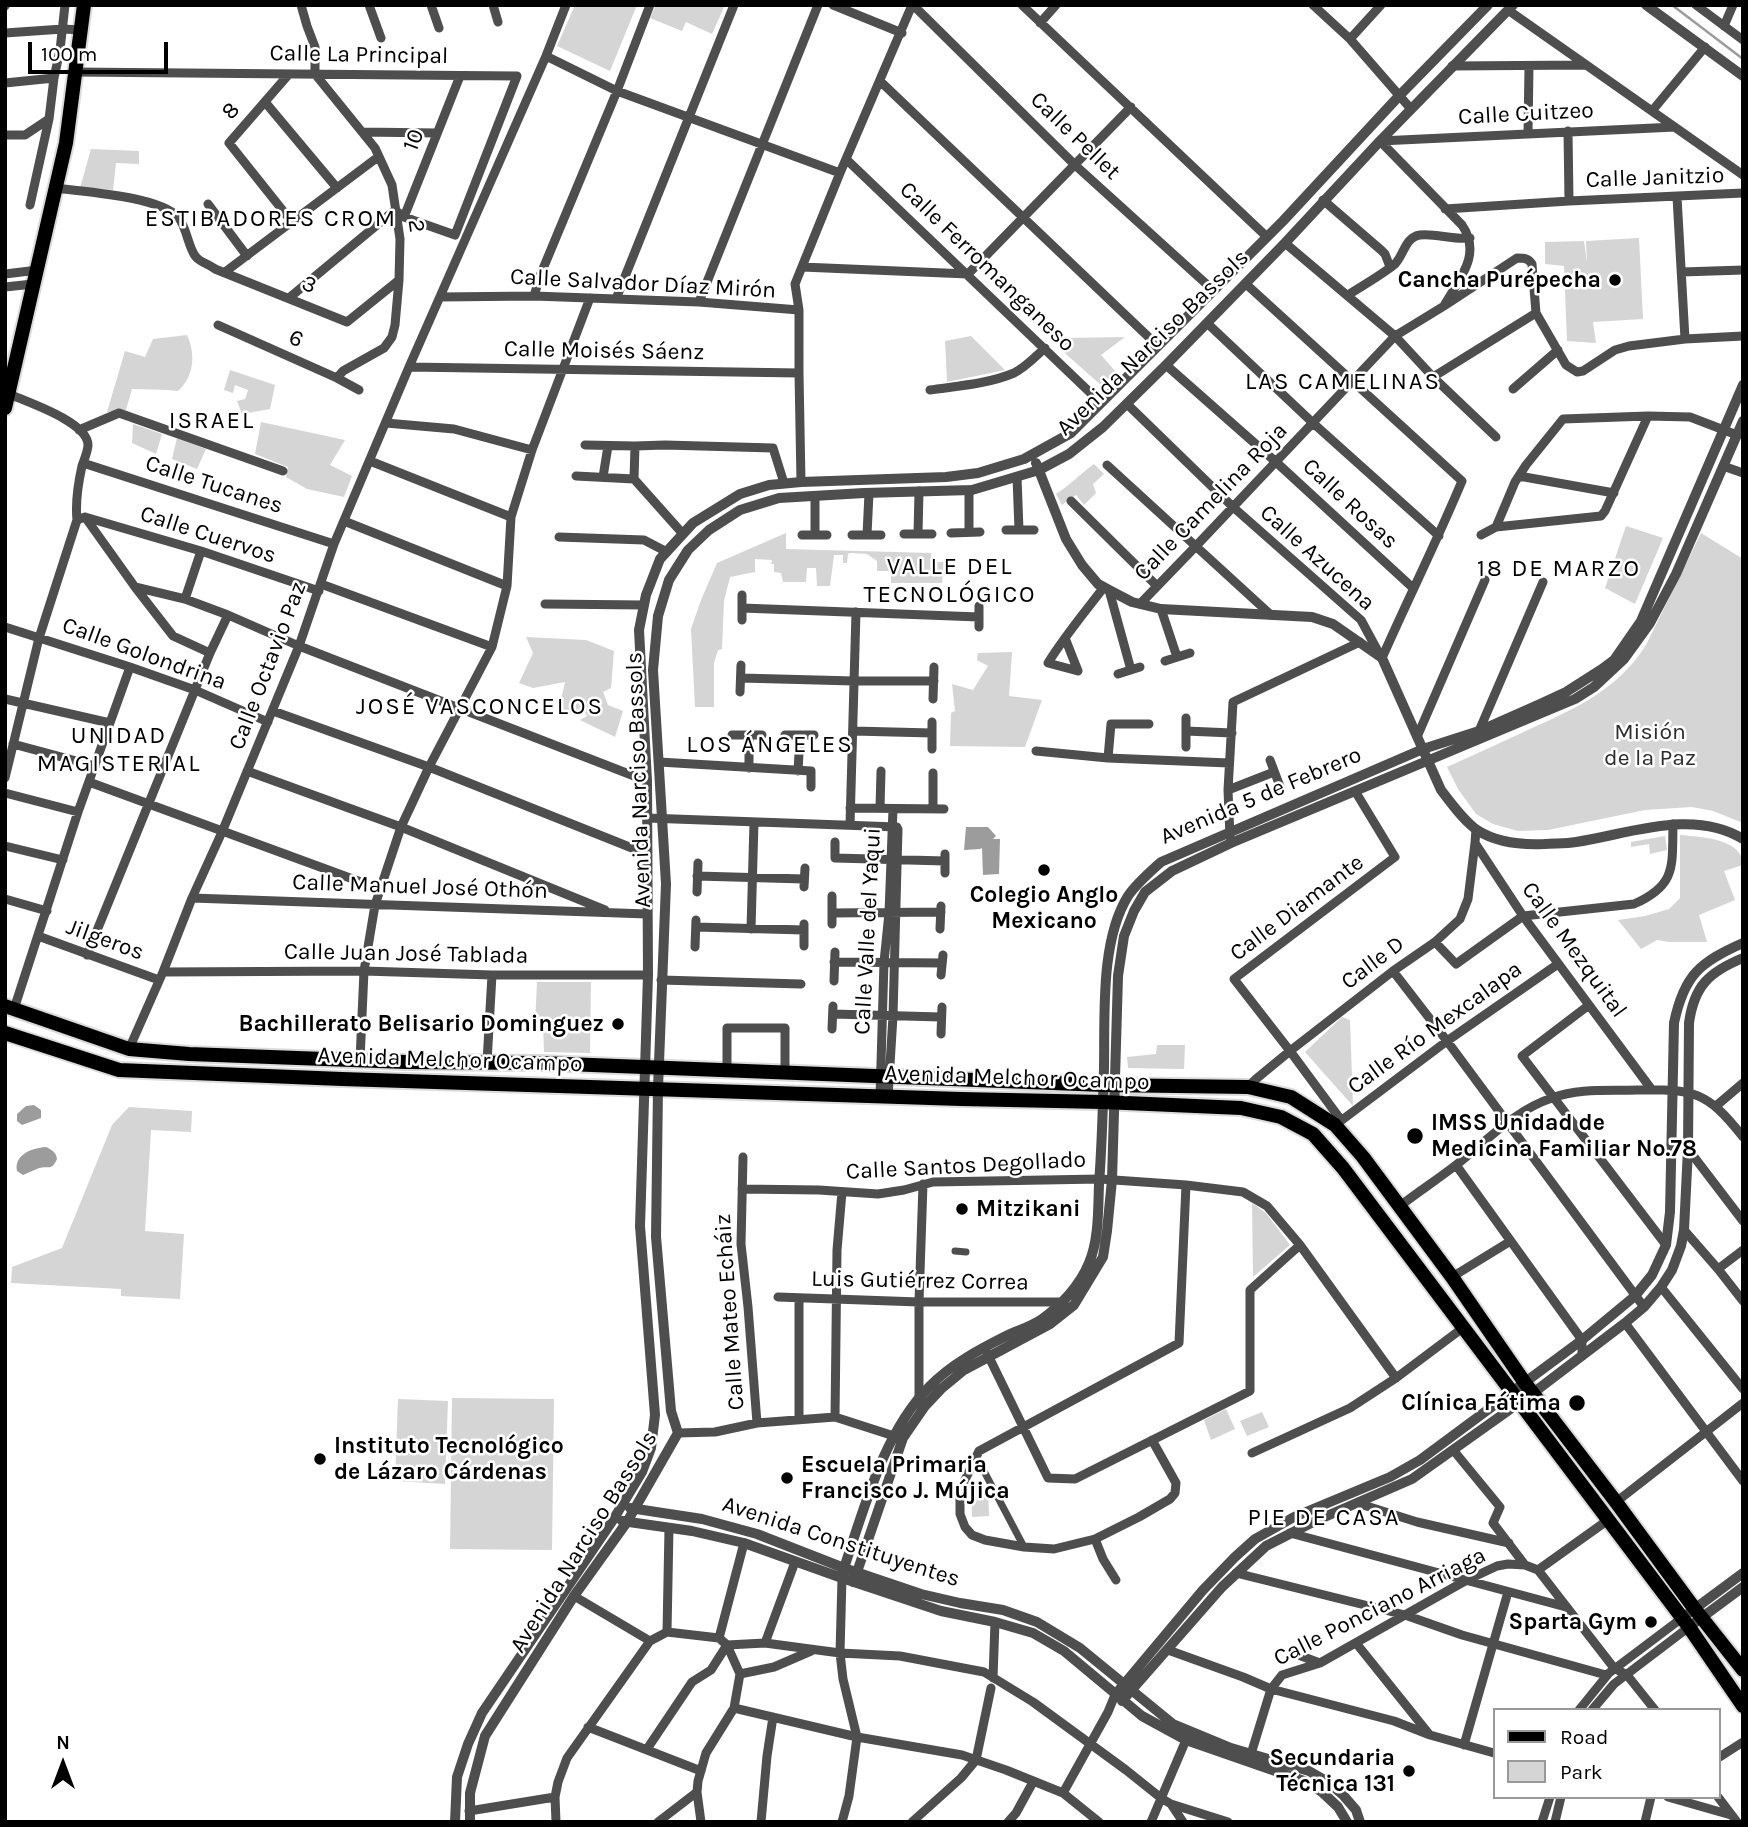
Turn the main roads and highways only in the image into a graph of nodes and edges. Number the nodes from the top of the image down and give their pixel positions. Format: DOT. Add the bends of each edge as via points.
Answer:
graph roads {
  1 [pos="84,5"];
  2 [pos="7,401"];
  3 [pos="10,1007"];
  4 [pos="5,1032"];
  5 [pos="406,1062"];
  6 [pos="405,1081"];
  7 [pos="1740,1660"];
  8 [pos="1743,1706"];
  1 -- 2 [label="main road" via="64,152"];
  3 -- 5 [label="main road, Avenida Melchor Ocampo" via="129,1049"];
  4 -- 6 [label="main road, Avenida Melchor Ocampo" via="119,1070"];
  5 -- 6 [label="main road"];
  5 -- 7 [label="main road, Avenida Melchor Ocampo" via="1248,1087 1291,1097 1338,1123 1529,1388 1698,1613"];
  6 -- 8 [label="main road, Avenida Melchor Ocampo" via="1108,1102 1241,1108 1281,1117 1313,1134 1343,1168 1686,1623"];
}
